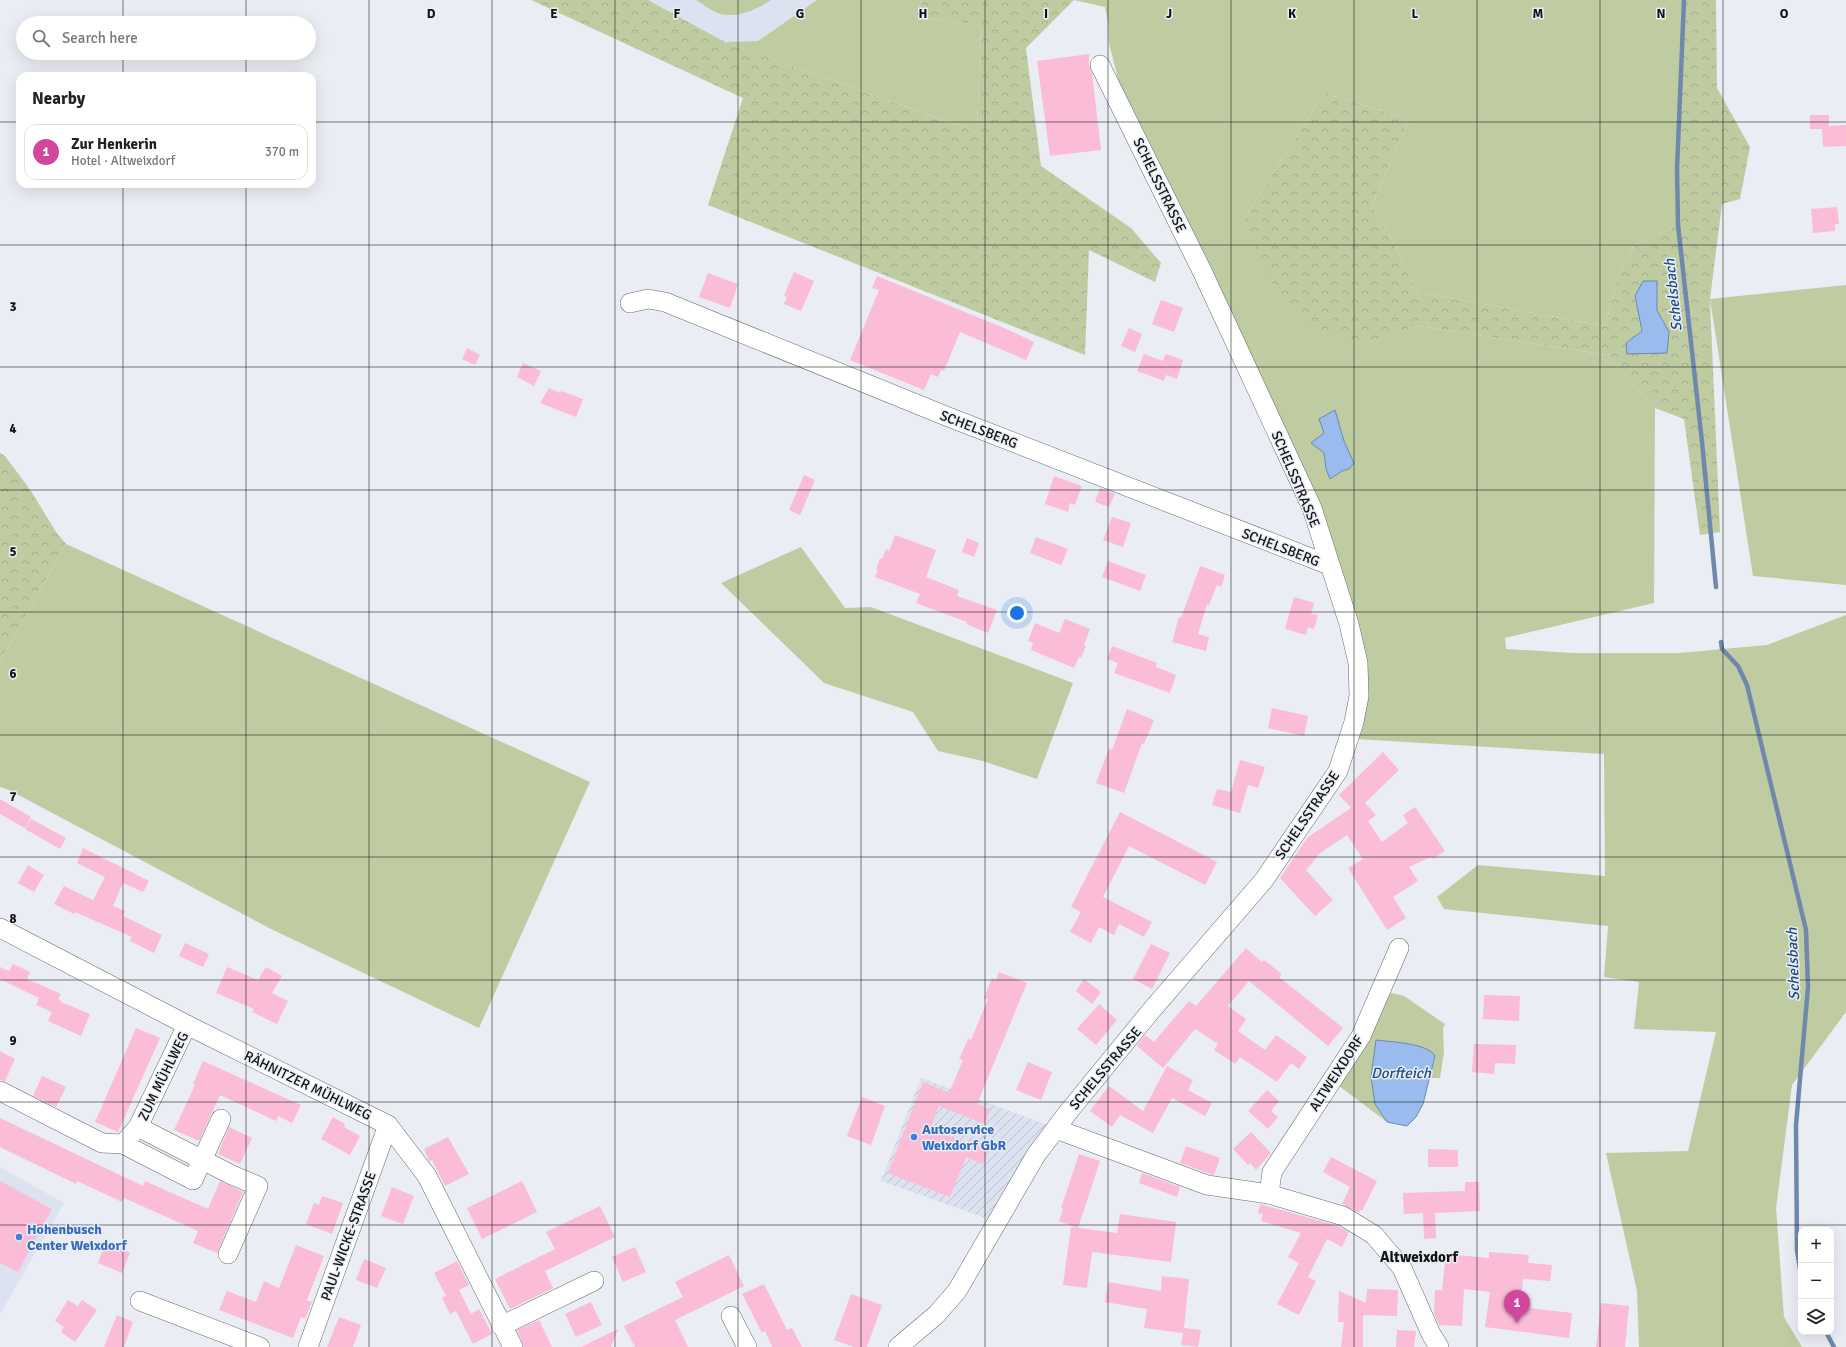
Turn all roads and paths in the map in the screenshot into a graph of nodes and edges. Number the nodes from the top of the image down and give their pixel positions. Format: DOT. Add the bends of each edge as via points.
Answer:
graph roads {
  1 [pos="1100,65"];
  2 [pos="630,303"];
  3 [pos="1329,566"];
  4 [pos="0,928"];
  5 [pos="1399,948"];
  6 [pos="187,1025"];
  7 [pos="0,1092"];
  8 [pos="221,1119"];
  9 [pos="388,1124"];
  10 [pos="138,1127"];
  11 [pos="1056,1129"];
  12 [pos="123,1144"];
  13 [pos="202,1160"];
  14 [pos="1269,1194"];
  15 [pos="228,1254"];
  16 [pos="594,1281"];
  17 [pos="140,1301"];
  18 [pos="731,1316"];
  19 [pos="501,1326"];
  20 [pos="260,1347"];
  21 [pos="308,1347"];
  22 [pos="513,1347"];
  23 [pos="747,1347"];
  24 [pos="898,1347"];
  25 [pos="1439,1347"];
  1 -- 3 [label="street, SCHELSSTRASSE" via="1202,271 1312,508"];
  2 -- 3 [label="street, SCHELSBERG" via="648,299 665,302 946,416"];
  3 -- 11 [label="street, SCHELSSTRASSE" via="1341,595 1358,663 1359,696 1354,722 1338,771 1264,880 1146,1018"];
  4 -- 6 [label="street, RÄHNITZER MÜHLWEG"];
  5 -- 14 [label="street, ALTWEIXDORF" via="1361,1036 1272,1172"];
  6 -- 9 [label="street, RÄHNITZER MÜHLWEG"];
  6 -- 10 [label="street, ZUM MÜHLWEG"];
  7 -- 12 [label="street" via="102,1143"];
  8 -- 13 [label="street"];
  9 -- 19 [label="street, RÄHNITZER MÜHLWEG" via="427,1176"];
  9 -- 21 [label="street, PAUL-WICKE-STRASSE"];
  10 -- 12 [label="street, ZUM MÜHLWEG"];
  10 -- 13 [label="street, ZUM MÜHLWEG"];
  11 -- 14 [label="street" via="1207,1185"];
  11 -- 24 [label="street, SCHELSSTRASSE" via="1036,1155 957,1291 936,1314"];
  12 -- 13 [label="street" via="193,1180"];
  13 -- 15 [label="street, ZUM MÜHLWEG" via="258,1186"];
  14 -- 25 [label="street" via="1343,1216 1374,1234 1402,1268"];
  16 -- 19 [label="street"];
  17 -- 20 [label="street"];
  18 -- 23 [label="street"];
  19 -- 22 [label="street, RÄHNITZER MÜHLWEG"];
}
